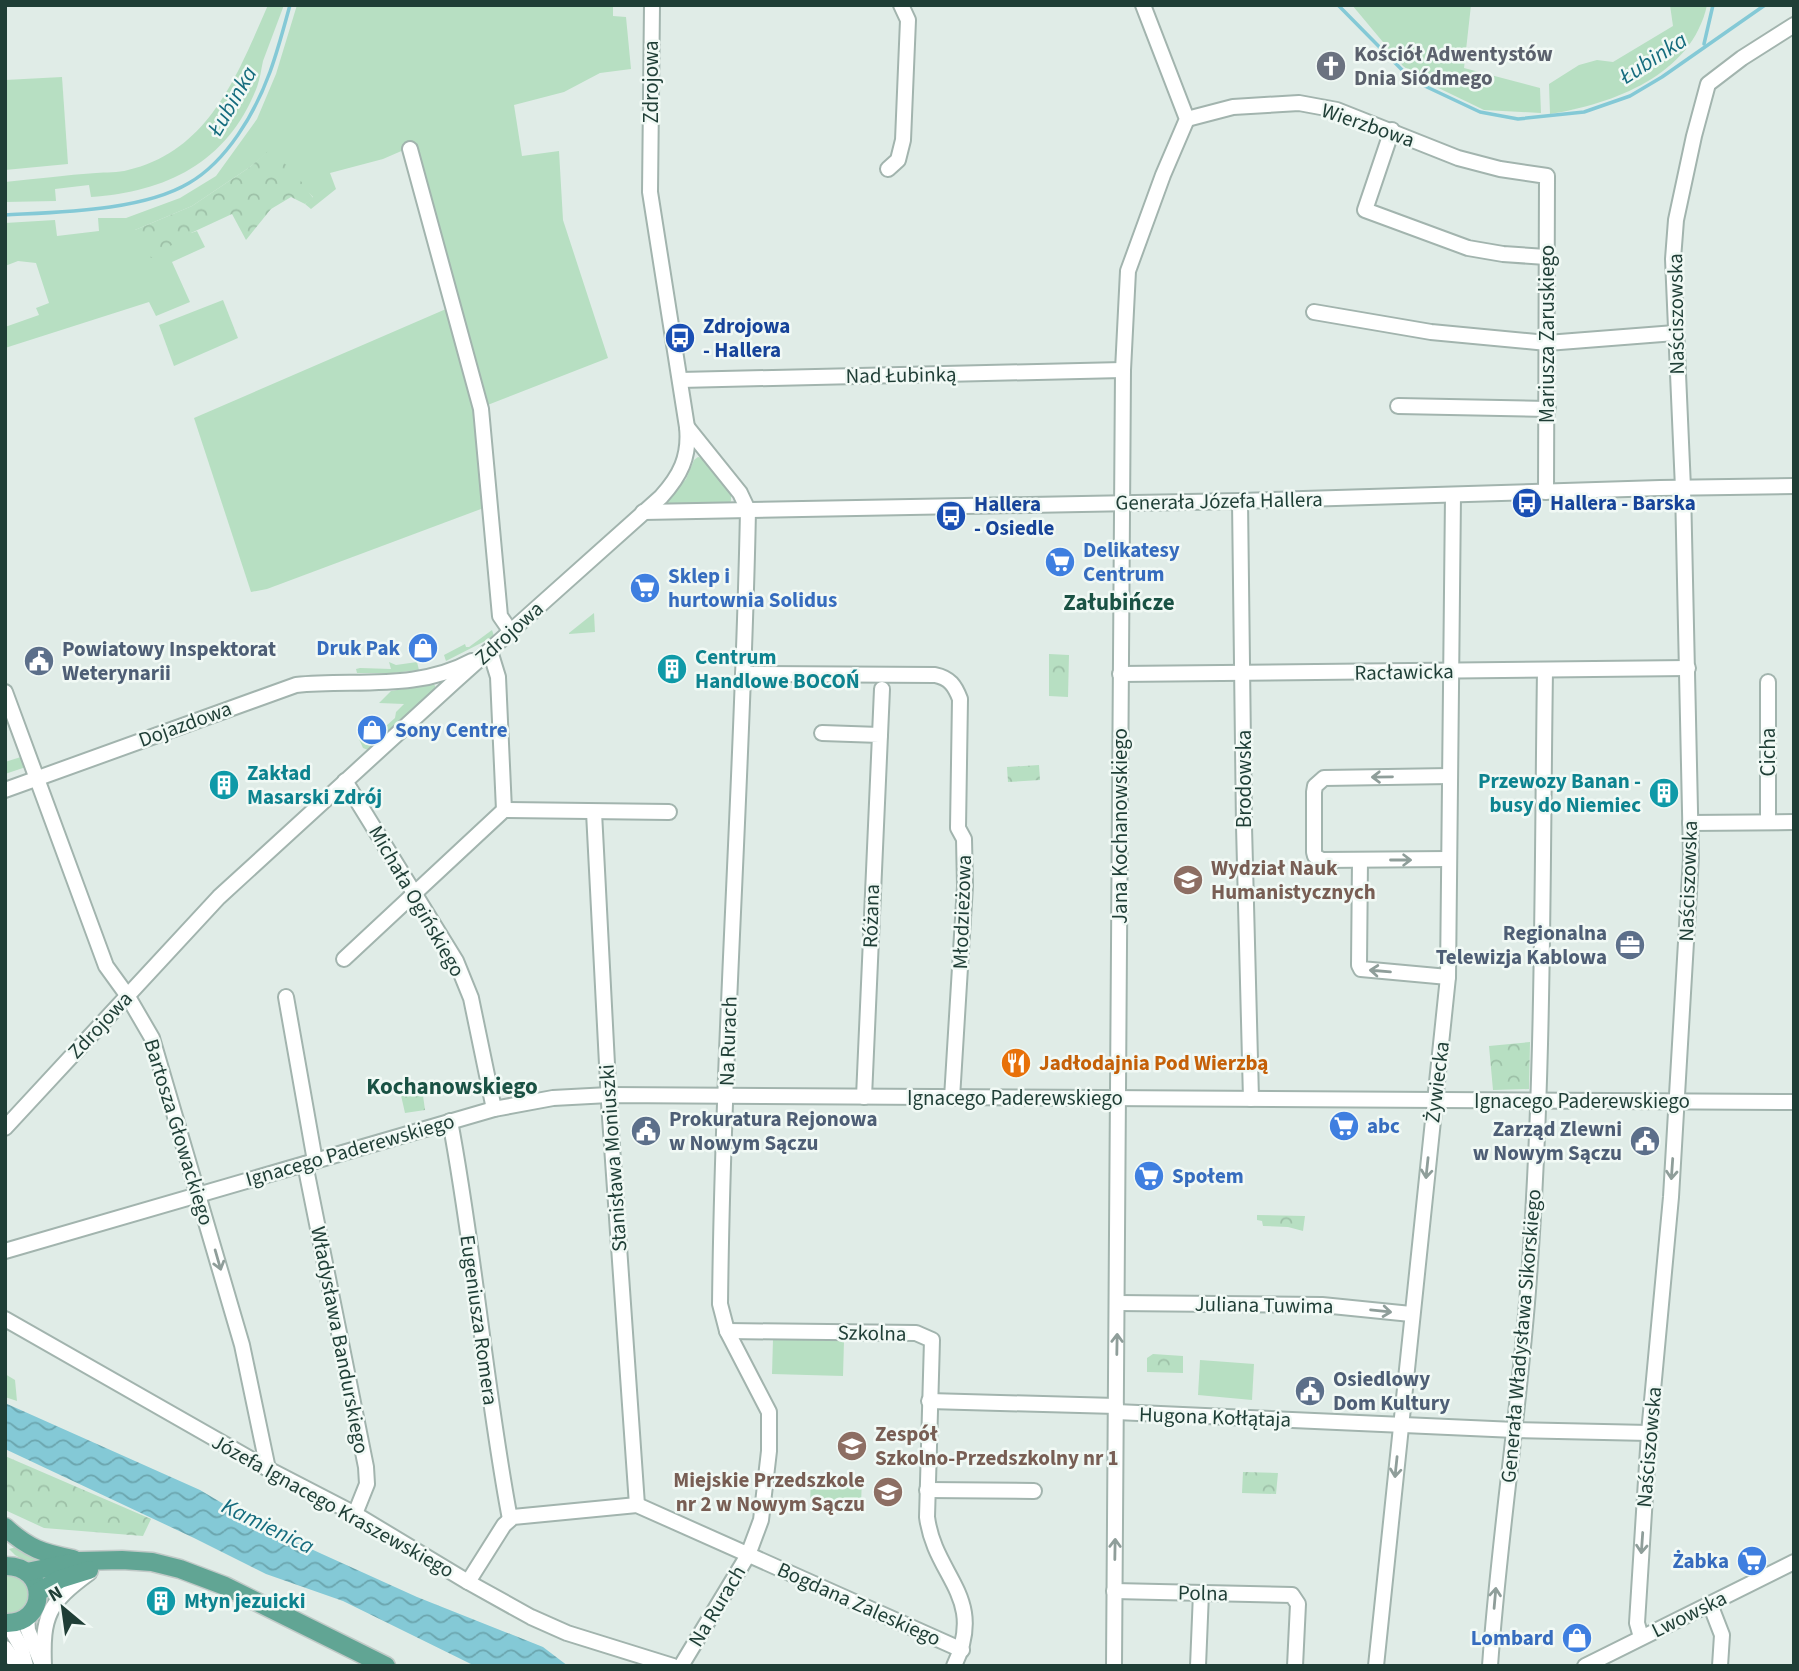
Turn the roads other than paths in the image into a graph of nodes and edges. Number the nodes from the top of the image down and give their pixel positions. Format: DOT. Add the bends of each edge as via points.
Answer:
graph roads {
  1 [pos="652,5"];
  2 [pos="901,5"];
  3 [pos="1143,5"];
  4 [pos="1794,25"];
  5 [pos="1187,119"];
  6 [pos="1392,130"];
  7 [pos="410,149"];
  8 [pos="888,169"];
  9 [pos="1547,176"];
  10 [pos="1546,257"];
  11 [pos="1314,312"];
  12 [pos="1675,333"];
  13 [pos="1547,342"];
  14 [pos="1123,370"];
  15 [pos="680,380"];
  16 [pos="1398,406"];
  17 [pos="1548,409"];
  18 [pos="687,427"];
  19 [pos="1794,486"];
  20 [pos="1684,488"];
  21 [pos="1546,492"];
  22 [pos="1453,495"];
  23 [pos="1240,501"];
  24 [pos="1121,503"];
  25 [pos="748,510"];
  26 [pos="643,512"];
  27 [pos="511,632"];
  28 [pos="490,650"];
  29 [pos="1688,668"];
  30 [pos="1451,671"];
  31 [pos="1545,671"];
  32 [pos="1243,673"];
  33 [pos="743,674"];
  34 [pos="1121,674"];
  35 [pos="1768,682"];
  36 [pos="882,689"];
  37 [pos="5,692"];
  38 [pos="822,733"];
  39 [pos="880,735"];
  40 [pos="1450,776"];
  41 [pos="38,777"];
  42 [pos="345,781"];
  43 [pos="5,790"];
  44 [pos="504,810"];
  45 [pos="594,812"];
  46 [pos="670,812"];
  47 [pos="1690,822"];
  48 [pos="1768,822"];
  49 [pos="1794,822"];
  50 [pos="1449,859"];
  51 [pos="1360,860"];
  52 [pos="414,892"];
  53 [pos="344,959"];
  54 [pos="1448,977"];
  55 [pos="127,995"];
  56 [pos="286,997"];
  57 [pos="609,1095"];
  58 [pos="725,1096"];
  59 [pos="864,1097"];
  60 [pos="952,1098"];
  61 [pos="1119,1099"];
  62 [pos="1251,1099"];
  63 [pos="1436,1100"];
  64 [pos="1539,1100"];
  65 [pos="1677,1101"];
  66 [pos="1794,1102"];
  67 [pos="494,1109"];
  68 [pos="450,1121"];
  69 [pos="5,1128"];
  70 [pos="310,1163"];
  71 [pos="199,1194"];
  72 [pos="5,1251"];
  73 [pos="1117,1303"];
  74 [pos="1411,1314"];
  75 [pos="5,1319"];
  76 [pos="727,1331"];
  77 [pos="929,1401"];
  78 [pos="1116,1409"];
  79 [pos="1400,1424"];
  80 [pos="1515,1430"];
  81 [pos="1649,1433"];
  82 [pos="268,1469"];
  83 [pos="927,1490"];
  84 [pos="1034,1491"];
  85 [pos="637,1505"];
  86 [pos="355,1514"];
  87 [pos="510,1519"];
  88 [pos="5,1527"];
  89 [pos="747,1555"];
  90 [pos="1794,1562"];
  91 [pos="12,1564"];
  92 [pos="87,1565"];
  93 [pos="468,1582"];
  94 [pos="1114,1591"];
  95 [pos="38,1592"];
  96 [pos="1201,1593"];
  97 [pos="1710,1604"];
  98 [pos="27,1617"];
  99 [pos="7,1623"];
  100 [pos="1641,1637"];
  101 [pos="5,1648"];
  102 [pos="962,1650"];
  103 [pos="1609,1661"];
  104 [pos="18,1666"];
  105 [pos="26,1666"];
  106 [pos="43,1666"];
  107 [pos="386,1666"];
  108 [pos="673,1666"];
  109 [pos="681,1666"];
  110 [pos="954,1666"];
  111 [pos="1114,1666"];
  112 [pos="1198,1666"];
  113 [pos="1295,1666"];
  114 [pos="1376,1666"];
  115 [pos="1490,1666"];
  116 [pos="1585,1666"];
  117 [pos="1720,1666"];
  1 -- 15 [label="street, Zdrojowa" via="650,192"];
  2 -- 8 [label="street" via="908,20 902,140 898,159"];
  3 -- 5 [label="street"];
  4 -- 12 [label="street, Naściszowska" via="1708,85 1676,220"];
  5 -- 6 [label="street, Wierzbowa" via="1233,107 1299,103 1337,110"];
  5 -- 14 [label="street, Jana Kochanowskiego" via="1128,271"];
  6 -- 9 [label="street, Wierzbowa" via="1458,158"];
  6 -- 10 [label="street" via="1364,210 1468,248"];
  7 -- 27 [label="street" via="481,409 500,616"];
  9 -- 10 [label="street, Mariusza Zaruskiego"];
  10 -- 13 [label="street, Mariusza Zaruskiego"];
  11 -- 13 [label="street" via="1431,332"];
  12 -- 13 [label="street"];
  12 -- 20 [label="street, Naściszowska"];
  13 -- 17 [label="street, Mariusza Zaruskiego"];
  14 -- 15 [label="street, Nad Łubinką"];
  14 -- 24 [label="street, Jana Kochanowskiego"];
  15 -- 18 [label="street, Zdrojowa"];
  16 -- 17 [label="street"];
  17 -- 21 [label="street, Mariusza Zaruskiego"];
  18 -- 25 [label="street" via="740,493"];
  18 -- 26 [label="street, Zdrojowa" via="687,453 680,472"];
  19 -- 20 [label="street, Generała Józefa Hallera"];
  20 -- 21 [label="street, Generała Józefa Hallera"];
  20 -- 29 [label="street, Naściszowska"];
  21 -- 22 [label="street, Generała Józefa Hallera"];
  22 -- 23 [label="street, Generała Józefa Hallera"];
  22 -- 30 [label="street, Żywiecka"];
  23 -- 24 [label="street, Generała Józefa Hallera"];
  23 -- 32 [label="street, Brodowska"];
  24 -- 25 [label="street, Generała Józefa Hallera"];
  24 -- 34 [label="street, Jana Kochanowskiego"];
  25 -- 26 [label="street, Generała Józefa Hallera"];
  25 -- 33 [label="street, Na Rurach"];
  26 -- 27 [label="street, Zdrojowa"];
  27 -- 28 [label="street, Zdrojowa"];
  28 -- 41 [label="street, Dojazdowa" via="450,670 411,680 296,685"];
  28 -- 42 [label="street, Zdrojowa"];
  28 -- 44 [label="street" via="498,677"];
  29 -- 31 [label="street, Racławicka"];
  29 -- 47 [label="street, Naściszowska"];
  30 -- 31 [label="street, Racławicka"];
  30 -- 32 [label="street, Racławicka"];
  30 -- 40 [label="street, Żywiecka"];
  31 -- 64 [label="street, Generała Władysława Sikorskiego"];
  32 -- 34 [label="street, Racławicka"];
  32 -- 62 [label="street, Brodowska"];
  33 -- 58 [label="street, Na Rurach"];
  33 -- 60 [label="street, Młodzieżowa" via="936,675 954,686 960,699 958,828 964,839 965,886"];
  34 -- 61 [label="street, Jana Kochanowskiego"];
  35 -- 48 [label="street, Cicha"];
  36 -- 39 [label="street, Różana"];
  37 -- 41 [label="street, Bartosza Głowackiego"];
  38 -- 39 [label="street"];
  39 -- 59 [label="street, Różana"];
  40 -- 50 [label="street, Żywiecka"];
  40 -- 51 [label="street, one-way" via="1320,780 1314,792 1315,856"];
  41 -- 43 [label="street, Dojazdowa"];
  41 -- 55 [label="street, Bartosza Głowackiego" via="106,966"];
  42 -- 52 [label="street, Michała Ogińskiego"];
  42 -- 55 [label="street, Zdrojowa" via="219,897"];
  44 -- 45 [label="street"];
  44 -- 52 [label="street"];
  45 -- 46 [label="street"];
  45 -- 57 [label="street, Stanisława Moniuszki"];
  47 -- 48 [label="street"];
  47 -- 65 [label="street, Naściszowska"];
  48 -- 49 [label="street"];
  51 -- 50 [label="street, one-way"];
  50 -- 54 [label="street, Żywiecka"];
  54 -- 51 [label="street, one-way" via="1361,968"];
  52 -- 53 [label="street"];
  52 -- 67 [label="street, Michała Ogińskiego" via="456,961 471,998"];
  54 -- 63 [label="street, Żywiecka"];
  55 -- 69 [label="street, Zdrojowa"];
  55 -- 71 [label="street, Bartosza Głowackiego" via="152,1038"];
  56 -- 70 [label="street, Władysława Bandurskiego"];
  57 -- 58 [label="street, Ignacego Paderewskiego"];
  57 -- 67 [label="street, Ignacego Paderewskiego" via="553,1098"];
  57 -- 85 [label="street, Stanisława Moniuszki"];
  58 -- 59 [label="street, Ignacego Paderewskiego"];
  58 -- 76 [label="street, Na Rurach" via="720,1304"];
  59 -- 60 [label="street, Ignacego Paderewskiego"];
  60 -- 61 [label="street, Ignacego Paderewskiego"];
  61 -- 62 [label="street, Ignacego Paderewskiego"];
  61 -- 73 [label="street, Jana Kochanowskiego"];
  62 -- 63 [label="street, Ignacego Paderewskiego"];
  63 -- 64 [label="street, Ignacego Paderewskiego"];
  63 -- 74 [label="street, Żywiecka, one-way"];
  64 -- 65 [label="street, Ignacego Paderewskiego"];
  64 -- 80 [label="street, Generała Władysława Sikorskiego"];
  65 -- 66 [label="street, Ignacego Paderewskiego"];
  65 -- 81 [label="street, Naściszowska, one-way"];
  67 -- 68 [label="street, Ignacego Paderewskiego"];
  68 -- 70 [label="street, Ignacego Paderewskiego"];
  68 -- 87 [label="street, Eugeniusza Romera"];
  70 -- 71 [label="street, Ignacego Paderewskiego"];
  70 -- 86 [label="street, Władysława Bandurskiego" via="366,1466 367,1484"];
  71 -- 72 [label="street, Ignacego Paderewskiego"];
  71 -- 82 [label="street, Bartosza Głowackiego, one-way" via="242,1345"];
  73 -- 74 [label="street, Juliana Tuwima, one-way" via="1322,1305"];
  78 -- 73 [label="street, Jana Kochanowskiego, one-way"];
  74 -- 79 [label="street, Żywiecka"];
  75 -- 82 [label="street, Józefa Ignacego Kraszewskiego"];
  76 -- 77 [label="street, Szkolna" via="920,1334 932,1340"];
  76 -- 89 [label="street, Na Rurach" via="769,1412 761,1520"];
  77 -- 78 [label="street, Hugona Kołłątaja"];
  77 -- 83 [label="street, Szkolna"];
  78 -- 79 [label="street, Hugona Kołłątaja"];
  94 -- 78 [label="street, Jana Kochanowskiego, one-way"];
  79 -- 80 [label="street, Hugona Kołłątaja"];
  79 -- 114 [label="street, Żywiecka, one-way"];
  80 -- 81 [label="street, Hugona Kołłątaja"];
  115 -- 80 [label="street, Generała Władysława Sikorskiego, one-way"];
  81 -- 100 [label="street, Naściszowska, one-way" via="1637,1621"];
  82 -- 86 [label="street, Józefa Ignacego Kraszewskiego"];
  83 -- 84 [label="street"];
  83 -- 102 [label="street, Szkolna" via="930,1534 964,1608"];
  85 -- 87 [label="street"];
  85 -- 89 [label="street, Bogdana Zaleskiego"];
  86 -- 93 [label="street, Józefa Ignacego Kraszewskiego"];
  87 -- 93 [label="street"];
  88 -- 92 [label="main road" via="35,1550"];
  89 -- 102 [label="street, Bogdana Zaleskiego"];
  89 -- 109 [label="street, Na Rurach"];
  90 -- 97 [label="street, Lwowska"];
  91 -- 92 [label="main road"];
  91 -- 95 [label="main road" via="33,1578"];
  92 -- 95 [label="main road"];
  92 -- 106 [label="street" via="49,1612"];
  92 -- 107 [label="main road" via="152,1562 199,1575"];
  93 -- 108 [label="street, Józefa Ignacego Kraszewskiego" via="567,1633"];
  94 -- 96 [label="street, Polna"];
  94 -- 111 [label="street, Jana Kochanowskiego"];
  95 -- 98 [label="main road" via="37,1604"];
  96 -- 112 [label="street"];
  96 -- 113 [label="street, Polna" via="1292,1595 1298,1604"];
  97 -- 100 [label="street, Lwowska"];
  97 -- 117 [label="street" via="1722,1635"];
  98 -- 99 [label="main road"];
  98 -- 106 [label="street"];
  99 -- 105 [label="street"];
  100 -- 103 [label="street, Lwowska"];
  101 -- 104 [label="street"];
  102 -- 110 [label="street, Szkolna"];
  103 -- 116 [label="street, Lwowska"];
}
